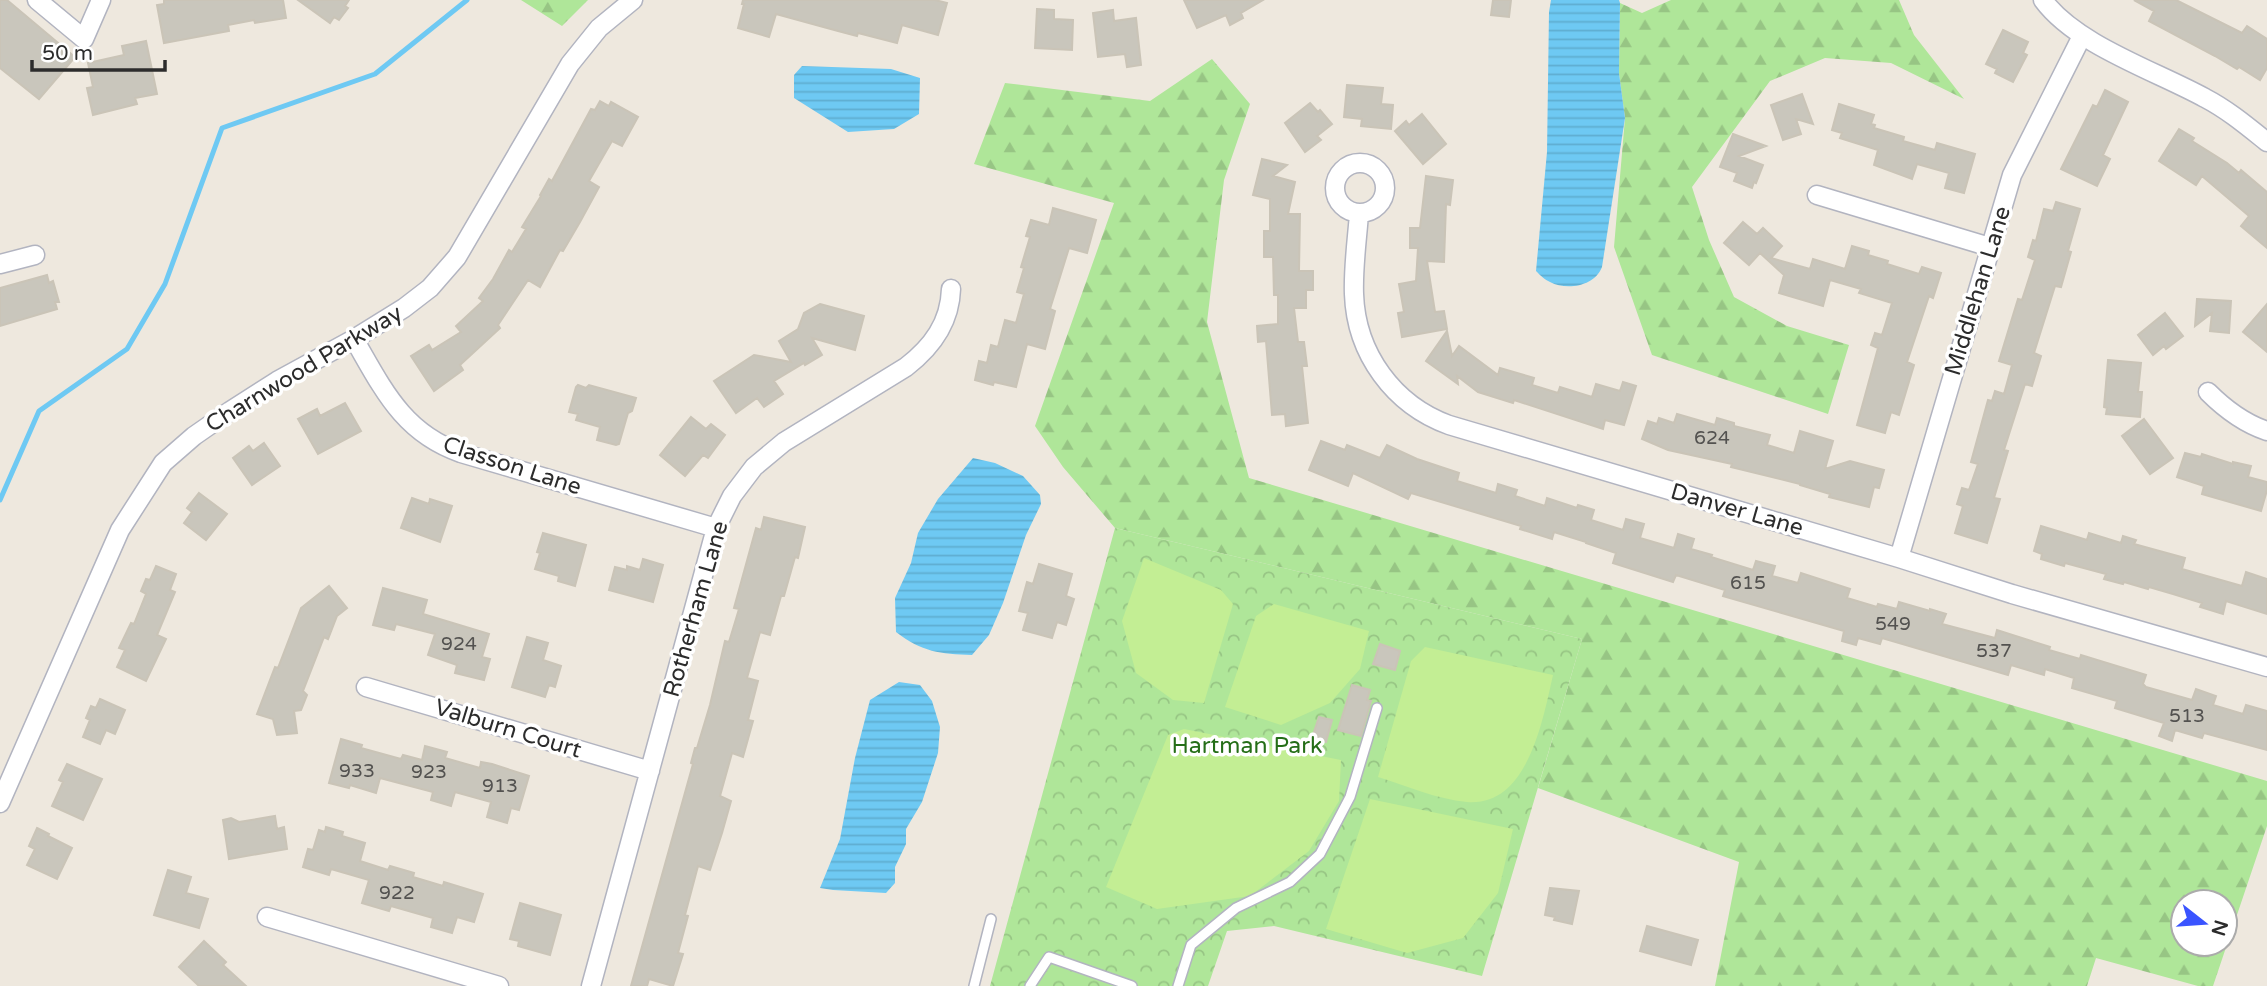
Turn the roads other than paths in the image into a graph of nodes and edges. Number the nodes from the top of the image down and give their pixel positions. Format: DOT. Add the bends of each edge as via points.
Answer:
graph roads {
  1 [pos="37,0"];
  2 [pos="101,0"];
  3 [pos="633,0"];
  4 [pos="2043,0"];
  5 [pos="2082,36"];
  6 [pos="2267,142"];
  7 [pos="1817,195"];
  8 [pos="1359,214"];
  9 [pos="1990,247"];
  10 [pos="35,255"];
  11 [pos="0,264"];
  12 [pos="951,289"];
  13 [pos="354,339"];
  14 [pos="2208,392"];
  15 [pos="2267,431"];
  16 [pos="716,528"];
  17 [pos="1899,558"];
  18 [pos="2267,667"];
  19 [pos="366,687"];
  20 [pos="1377,708"];
  21 [pos="650,771"];
  22 [pos="0,803"];
  23 [pos="267,917"];
  24 [pos="991,919"];
  25 [pos="499,986"];
  26 [pos="591,986"];
  27 [pos="974,986"];
  28 [pos="1031,986"];
  29 [pos="1132,986"];
  30 [pos="1178,986"];
  1 -- 2 [label="street" via="84,40"];
  3 -- 13 [label="street, Charnwood Parkway" via="599,28 564,72 457,257 413,302"];
  4 -- 5 [label="street"];
  5 -- 6 [label="street" via="2220,106"];
  5 -- 9 [label="street, Middlehan Lane" via="2012,175"];
  7 -- 9 [label="street"];
  8 -- 17 [label="street, Danver Lane" via="1354,296 1362,339 1384,379 1418,410 1449,425"];
  9 -- 17 [label="street, Middlehan Lane"];
  10 -- 11 [label="street"];
  12 -- 16 [label="street, Rotherham Lane" via="944,324 925,352 784,442 754,467"];
  13 -- 16 [label="street, Classon Lane" via="399,412 437,442"];
  13 -- 22 [label="street, Charnwood Parkway" via="230,411 163,463 120,530"];
  14 -- 15 [label="street" via="2230,413"];
  16 -- 21 [label="street, Rotherham Lane"];
  17 -- 18 [label="street, Danver Lane"];
  19 -- 21 [label="street, Valburn Court"];
  20 -- 30 [label="lane" via="1350,797 1321,854 1290,882 1236,908 1191,945"];
  21 -- 26 [label="street, Rotherham Lane"];
  23 -- 25 [label="street"];
  24 -- 27 [label="lane"];
  28 -- 29 [label="lane" via="1049,957"];
}
